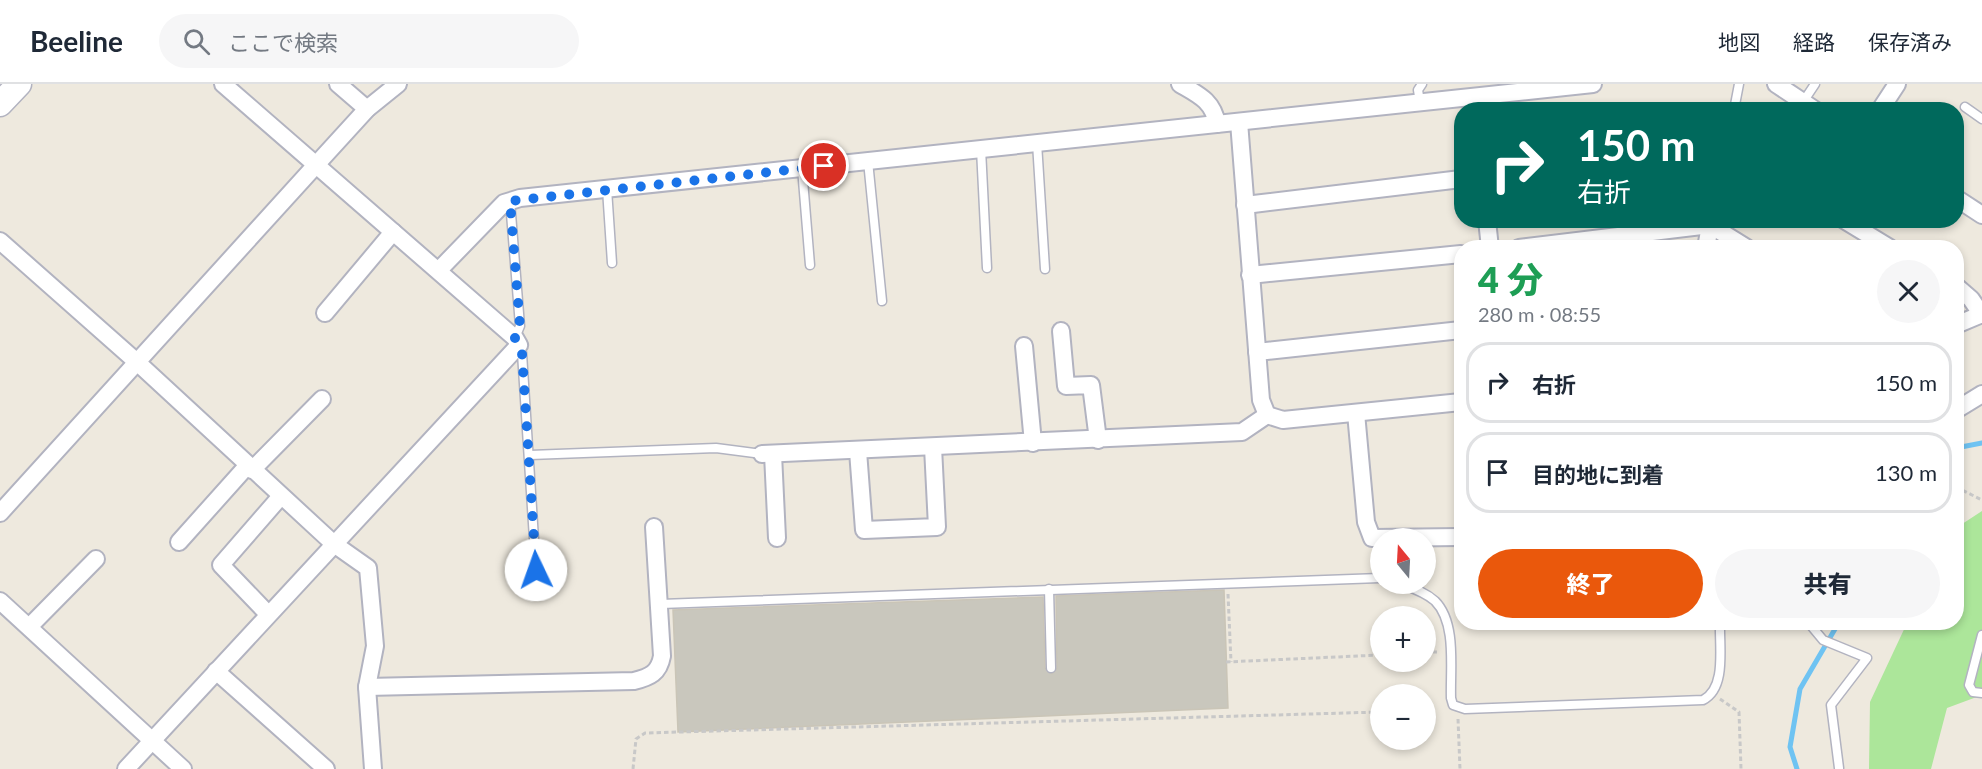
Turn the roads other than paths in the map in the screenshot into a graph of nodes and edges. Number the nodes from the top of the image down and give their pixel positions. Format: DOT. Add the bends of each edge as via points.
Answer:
graph roads {
  1 [pos="19,84"];
  2 [pos="338,84"];
  3 [pos="398,84"];
  4 [pos="1180,84"];
  5 [pos="1422,84"];
  6 [pos="1593,84"];
  7 [pos="1739,84"];
  8 [pos="1776,84"];
  9 [pos="1815,84"];
  10 [pos="1897,84"];
  11 [pos="1574,85"];
  12 [pos="228,86"];
  13 [pos="1475,97"];
  14 [pos="1420,102"];
  15 [pos="1736,102"];
  16 [pos="1803,102"];
  17 [pos="1810,102"];
  18 [pos="1885,102"];
  19 [pos="0,104"];
  20 [pos="1965,107"];
  21 [pos="368,109"];
  22 [pos="1982,119"];
  23 [pos="1239,122"];
  24 [pos="1217,124"];
  25 [pos="1037,143"];
  26 [pos="981,149"];
  27 [pos="868,161"];
  28 [pos="315,166"];
  29 [pos="802,168"];
  30 [pos="1454,180"];
  31 [pos="607,189"];
  32 [pos="510,201"];
  33 [pos="1964,203"];
  34 [pos="1245,205"];
  35 [pos="1982,215"];
  36 [pos="1673,228"];
  37 [pos="1718,228"];
  38 [pos="1857,228"];
  39 [pos="393,232"];
  40 [pos="1580,240"];
  41 [pos="1735,240"];
  42 [pos="1877,240"];
  43 [pos="0,241"];
  44 [pos="1454,255"];
  45 [pos="612,263"];
  46 [pos="810,265"];
  47 [pos="987,268"];
  48 [pos="1044,269"];
  49 [pos="439,270"];
  50 [pos="1250,275"];
  51 [pos="1964,293"];
  52 [pos="882,301"];
  53 [pos="325,314"];
  54 [pos="1982,314"];
  55 [pos="1964,322"];
  56 [pos="1454,331"];
  57 [pos="1061,332"];
  58 [pos="517,342"];
  59 [pos="1024,346"];
  60 [pos="1257,352"];
  61 [pos="138,363"];
  62 [pos="1982,394"];
  63 [pos="322,399"];
  64 [pos="1454,403"];
  65 [pos="1964,405"];
  66 [pos="1356,413"];
  67 [pos="1267,415"];
  68 [pos="1098,440"];
  69 [pos="1033,443"];
  70 [pos="933,447"];
  71 [pos="858,450"];
  72 [pos="767,454"];
  73 [pos="530,455"];
  74 [pos="250,468"];
  75 [pos="281,496"];
  76 [pos="0,513"];
  77 [pos="654,527"];
  78 [pos="1454,537"];
  79 [pos="777,538"];
  80 [pos="179,542"];
  81 [pos="334,544"];
  82 [pos="96,559"];
  83 [pos="536,570"];
  84 [pos="1370,578"];
  85 [pos="1049,589"];
  86 [pos="1424,594"];
  87 [pos="0,601"];
  88 [pos="661,604"];
  89 [pos="268,614"];
  90 [pos="28,627"];
  91 [pos="1720,630"];
  92 [pos="1815,630"];
  93 [pos="1982,635"];
  94 [pos="1051,668"];
  95 [pos="216,671"];
  96 [pos="367,687"];
  97 [pos="1982,693"];
  98 [pos="152,741"];
  99 [pos="1839,768"];
  100 [pos="126,769"];
  101 [pos="183,769"];
  102 [pos="326,769"];
  103 [pos="373,769"];
  1 -- 19 [label="main road"];
  2 -- 21 [label="street"];
  3 -- 21 [label="street"];
  4 -- 24 [label="street" via="1206,99 1215,111"];
  5 -- 14 [label="lane" via="1418,90"];
  6 -- 11 [label="street"];
  7 -- 15 [label="lane"];
  8 -- 16 [label="street"];
  9 -- 17 [label="lane"];
  10 -- 18 [label="street"];
  11 -- 13 [label="street"];
  12 -- 28 [label="street"];
  13 -- 14 [label="street"];
  14 -- 23 [label="street"];
  20 -- 22 [label="lane"];
  21 -- 28 [label="street"];
  23 -- 24 [label="street"];
  23 -- 34 [label="street"];
  24 -- 25 [label="street"];
  25 -- 26 [label="street"];
  25 -- 48 [label="lane"];
  26 -- 27 [label="street"];
  26 -- 47 [label="lane"];
  27 -- 29 [label="street"];
  27 -- 52 [label="lane"];
  28 -- 39 [label="street"];
  28 -- 61 [label="street"];
  29 -- 31 [label="street"];
  29 -- 46 [label="lane"];
  30 -- 34 [label="street"];
  31 -- 32 [label="street"];
  31 -- 45 [label="lane"];
  32 -- 49 [label="street"];
  32 -- 58 [label="lane" via="520,326"];
  33 -- 35 [label="street"];
  34 -- 50 [label="street"];
  36 -- 40 [label="street"];
  37 -- 41 [label="street"];
  38 -- 42 [label="street"];
  39 -- 49 [label="street"];
  39 -- 53 [label="street"];
  43 -- 61 [label="street"];
  44 -- 50 [label="street"];
  49 -- 58 [label="street"];
  50 -- 60 [label="street"];
  51 -- 54 [label="street"];
  54 -- 55 [label="street"];
  56 -- 60 [label="street"];
  57 -- 68 [label="street" via="1066,386 1091,385"];
  58 -- 73 [label="lane" via="522,353"];
  58 -- 81 [label="street"];
  59 -- 69 [label="street"];
  60 -- 67 [label="street" via="1261,400"];
  61 -- 74 [label="street"];
  61 -- 76 [label="street"];
  62 -- 65 [label="street"];
  63 -- 74 [label="street"];
  64 -- 66 [label="street"];
  66 -- 67 [label="street" via="1283,420"];
  66 -- 78 [label="street" via="1366,522 1372,538"];
  67 -- 68 [label="street" via="1242,432"];
  68 -- 69 [label="street"];
  69 -- 70 [label="street"];
  70 -- 71 [label="street"];
  70 -- 71 [label="street" via="937,527 916,528 864,530"];
  71 -- 72 [label="street"];
  72 -- 73 [label="lane" via="716,448"];
  72 -- 79 [label="street"];
  73 -- 83 [label="lane"];
  74 -- 75 [label="street"];
  74 -- 80 [label="street"];
  75 -- 81 [label="street"];
  75 -- 89 [label="street" via="221,565"];
  77 -- 88 [label="street"];
  81 -- 89 [label="street"];
  81 -- 96 [label="street" via="368,568 375,646"];
  82 -- 90 [label="street"];
  84 -- 85 [label="lane"];
  85 -- 88 [label="lane"];
  85 -- 94 [label="lane"];
  86 -- 91 [label="lane" via="1443,612 1448,626 1451,698 1458,708 1703,700 1713,695 1718,684"];
  87 -- 90 [label="street"];
  88 -- 96 [label="street" via="663,656 660,667 650,677 634,681"];
  89 -- 95 [label="street"];
  90 -- 98 [label="street"];
  92 -- 99 [label="lane" via="1823,639 1868,658 1831,705"];
  93 -- 97 [label="lane" via="1969,685 1973,692"];
  95 -- 98 [label="street"];
  95 -- 102 [label="street"];
  96 -- 103 [label="street"];
  98 -- 100 [label="street"];
  98 -- 101 [label="street"];
}
